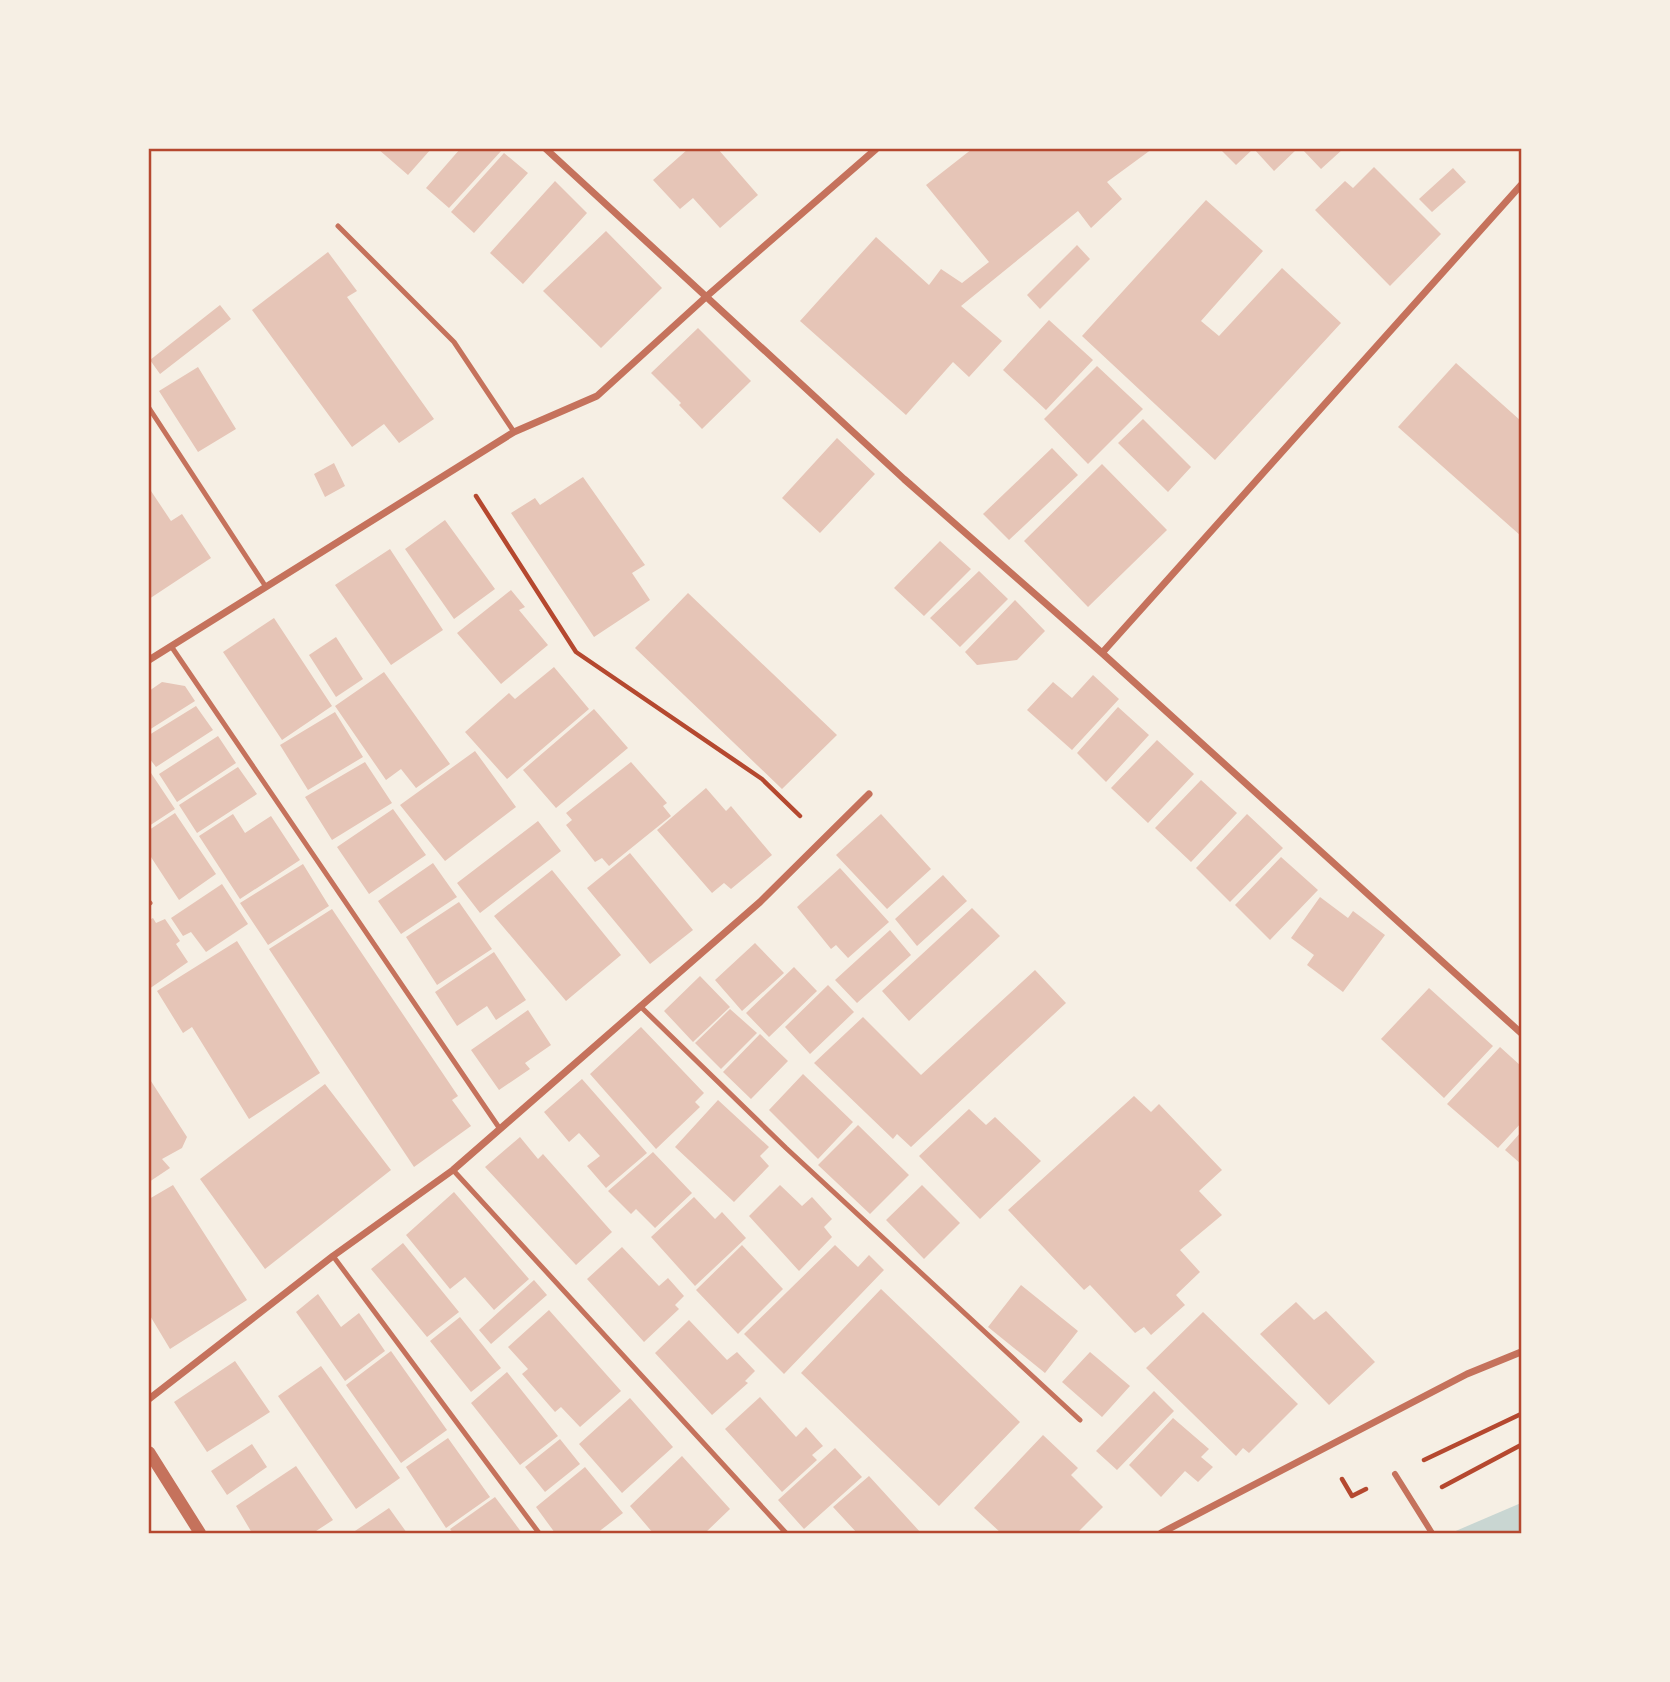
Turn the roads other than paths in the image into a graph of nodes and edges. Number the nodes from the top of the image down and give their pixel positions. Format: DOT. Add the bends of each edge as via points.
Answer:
graph roads {
  1 [pos="546,149"];
  2 [pos="876,149"];
  3 [pos="1521,185"];
  4 [pos="338,226"];
  5 [pos="707,296"];
  6 [pos="149,408"];
  7 [pos="514,432"];
  8 [pos="266,587"];
  9 [pos="171,646"];
  10 [pos="1102,653"];
  11 [pos="149,660"];
  12 [pos="869,794"];
  13 [pos="640,1006"];
  14 [pos="1521,1033"];
  15 [pos="500,1129"];
  16 [pos="453,1170"];
  17 [pos="332,1256"];
  18 [pos="1521,1352"];
  19 [pos="149,1399"];
  20 [pos="1080,1420"];
  21 [pos="149,1452"];
  22 [pos="1395,1474"];
  23 [pos="200,1533"];
  24 [pos="539,1533"];
  25 [pos="786,1533"];
  26 [pos="1161,1533"];
  27 [pos="1432,1533"];
  1 -- 5 [label="street"];
  2 -- 5 [label="street"];
  3 -- 10 [label="street"];
  4 -- 7 [label="lane" via="454,342"];
  5 -- 7 [label="street" via="597,396"];
  5 -- 10 [label="street" via="904,479"];
  6 -- 8 [label="lane"];
  7 -- 8 [label="street"];
  8 -- 9 [label="street"];
  9 -- 11 [label="street"];
  9 -- 15 [label="lane"];
  10 -- 14 [label="street"];
  12 -- 13 [label="street" via="760,901"];
  13 -- 15 [label="street"];
  13 -- 20 [label="lane"];
  15 -- 16 [label="street"];
  16 -- 17 [label="street"];
  16 -- 25 [label="lane"];
  17 -- 19 [label="street"];
  17 -- 24 [label="lane"];
  18 -- 26 [label="street" via="1467,1374"];
  21 -- 23 [label="street"];
  22 -- 27 [label="street"];
}
